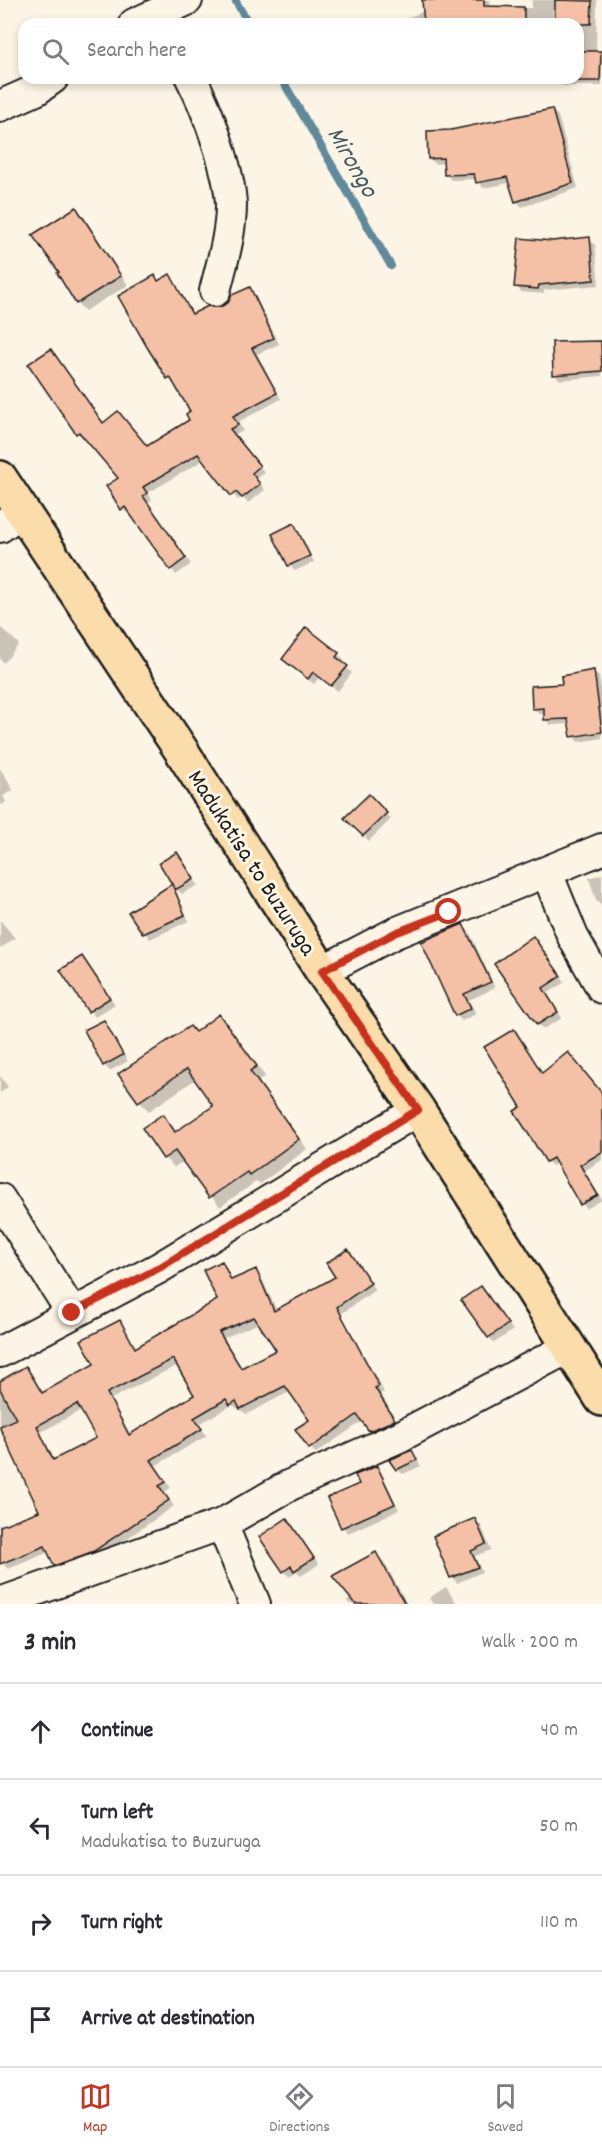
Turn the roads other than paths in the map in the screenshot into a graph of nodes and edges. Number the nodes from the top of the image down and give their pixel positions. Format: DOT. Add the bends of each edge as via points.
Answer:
graph roads {
  1 [pos="187,0"];
  2 [pos="148,18"];
  3 [pos="44,84"];
  4 [pos="194,84"];
  5 [pos="0,106"];
  6 [pos="215,291"];
  7 [pos="0,478"];
  8 [pos="11,519"];
  9 [pos="602,849"];
  10 [pos="547,873"];
  11 [pos="322,971"];
  12 [pos="602,988"];
  13 [pos="418,1110"];
  14 [pos="0,1199"];
  15 [pos="72,1313"];
  16 [pos="570,1347"];
  17 [pos="0,1352"];
  18 [pos="602,1399"];
  19 [pos="222,1524"];
  20 [pos="0,1603"];
  21 [pos="255,1604"];
  1 -- 2 [label="street"];
  3 -- 5 [label="street"];
  4 -- 6 [label="street" via="205,104 231,204"];
  7 -- 8 [label="main road, Madukatisa to Buzuruga"];
  8 -- 11 [label="main road, Madukatisa to Buzuruga" via="181,750"];
  9 -- 10 [label="street"];
  10 -- 11 [label="street" via="395,933"];
  10 -- 12 [label="street" via="573,937"];
  11 -- 13 [label="main road, Madukatisa to Buzuruga"];
  13 -- 15 [label="street" via="159,1268"];
  13 -- 16 [label="main road, Madukatisa to Buzuruga"];
  14 -- 15 [label="street"];
  15 -- 17 [label="street"];
  16 -- 18 [label="main road, Madukatisa to Buzuruga"];
  16 -- 19 [label="street" via="399,1437 290,1485"];
  19 -- 20 [label="street"];
  19 -- 21 [label="street"];
}
